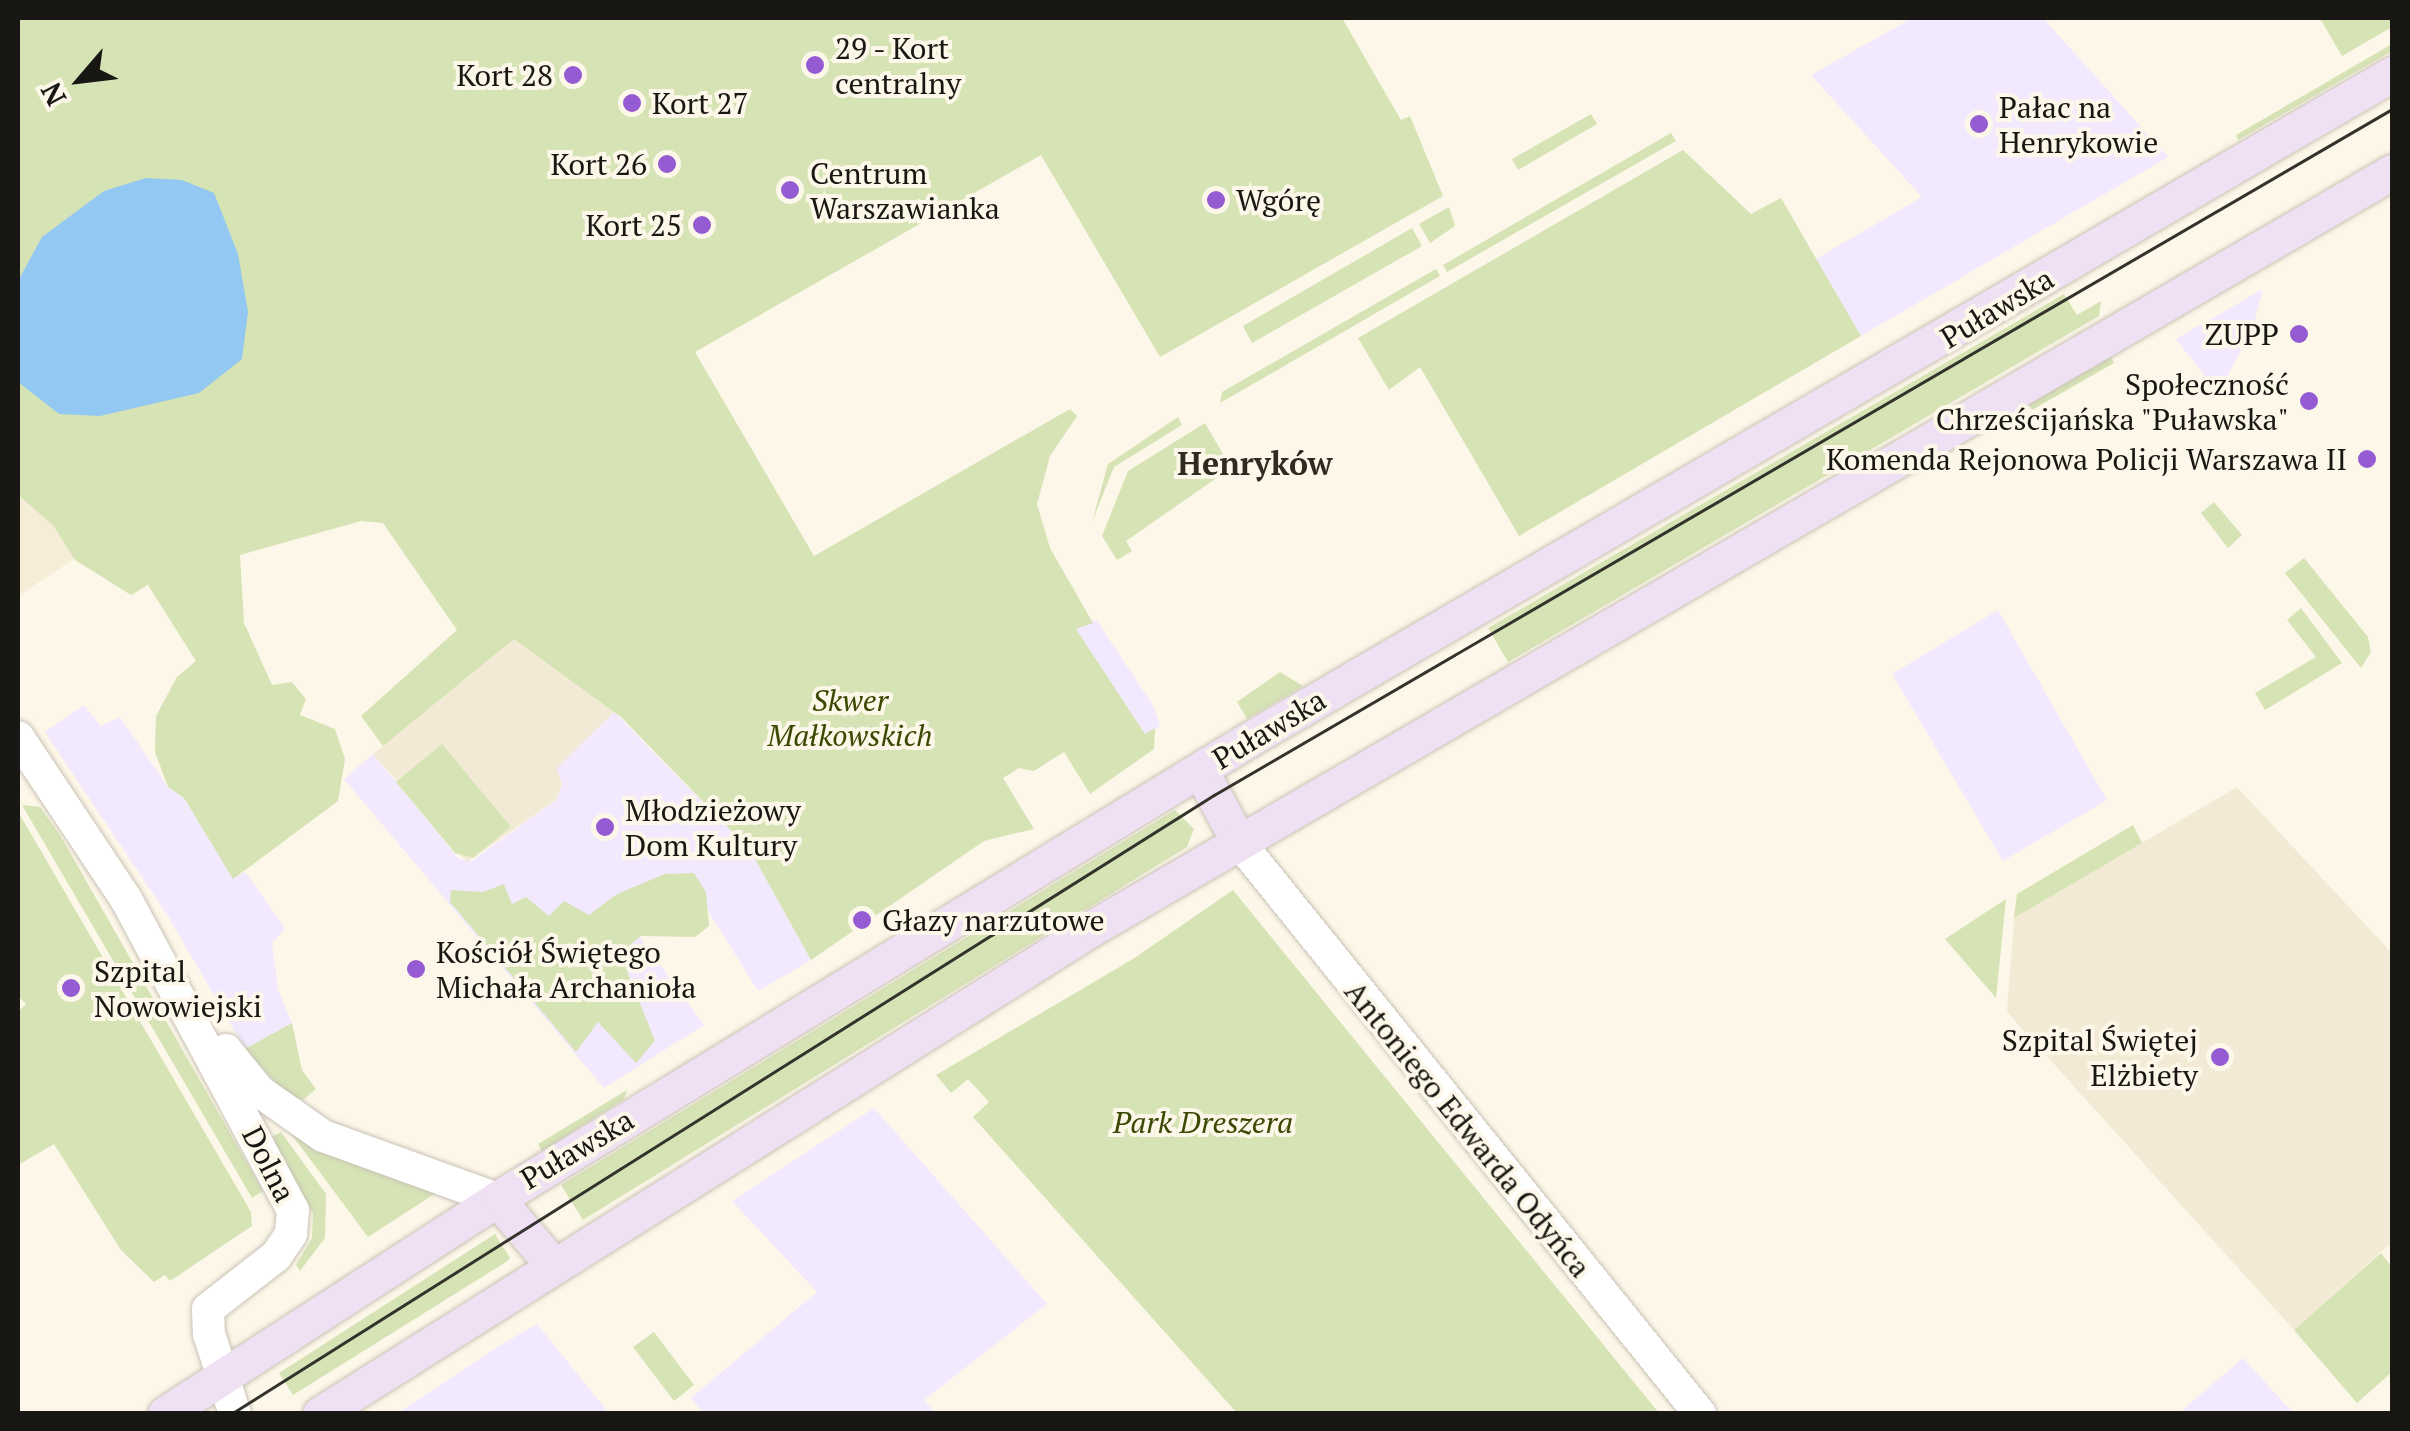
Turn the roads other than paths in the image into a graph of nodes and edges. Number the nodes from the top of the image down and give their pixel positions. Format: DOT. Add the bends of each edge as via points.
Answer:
graph roads {
  1 [pos="2392,74"];
  2 [pos="2392,172"];
  3 [pos="18,736"];
  4 [pos="1200,770"];
  5 [pos="1240,842"];
  6 [pos="176,988"];
  7 [pos="497,1199"];
  8 [pos="551,1263"];
  9 [pos="222,1375"];
  10 [pos="164,1414"];
  11 [pos="234,1414"];
  12 [pos="320,1414"];
  13 [pos="1700,1414"];
  1 -- 4 [label="main road, Puławska"];
  2 -- 5 [label="main road"];
  3 -- 6 [label="street, Dolna" via="92,840"];
  4 -- 5 [label="main road"];
  4 -- 7 [label="main road, Puławska"];
  5 -- 8 [label="main road"];
  5 -- 13 [label="street, Antoniego Edwarda Odyńca"];
  6 -- 7 [label="street, Dolna" via="259,1091 302,1124"];
  6 -- 9 [label="street, Dolna" via="293,1210 292,1234 276,1256 208,1309"];
  7 -- 8 [label="main road"];
  7 -- 9 [label="main road, Puławska"];
  8 -- 12 [label="main road"];
  9 -- 10 [label="main road, Puławska"];
  9 -- 11 [label="street"];
}
